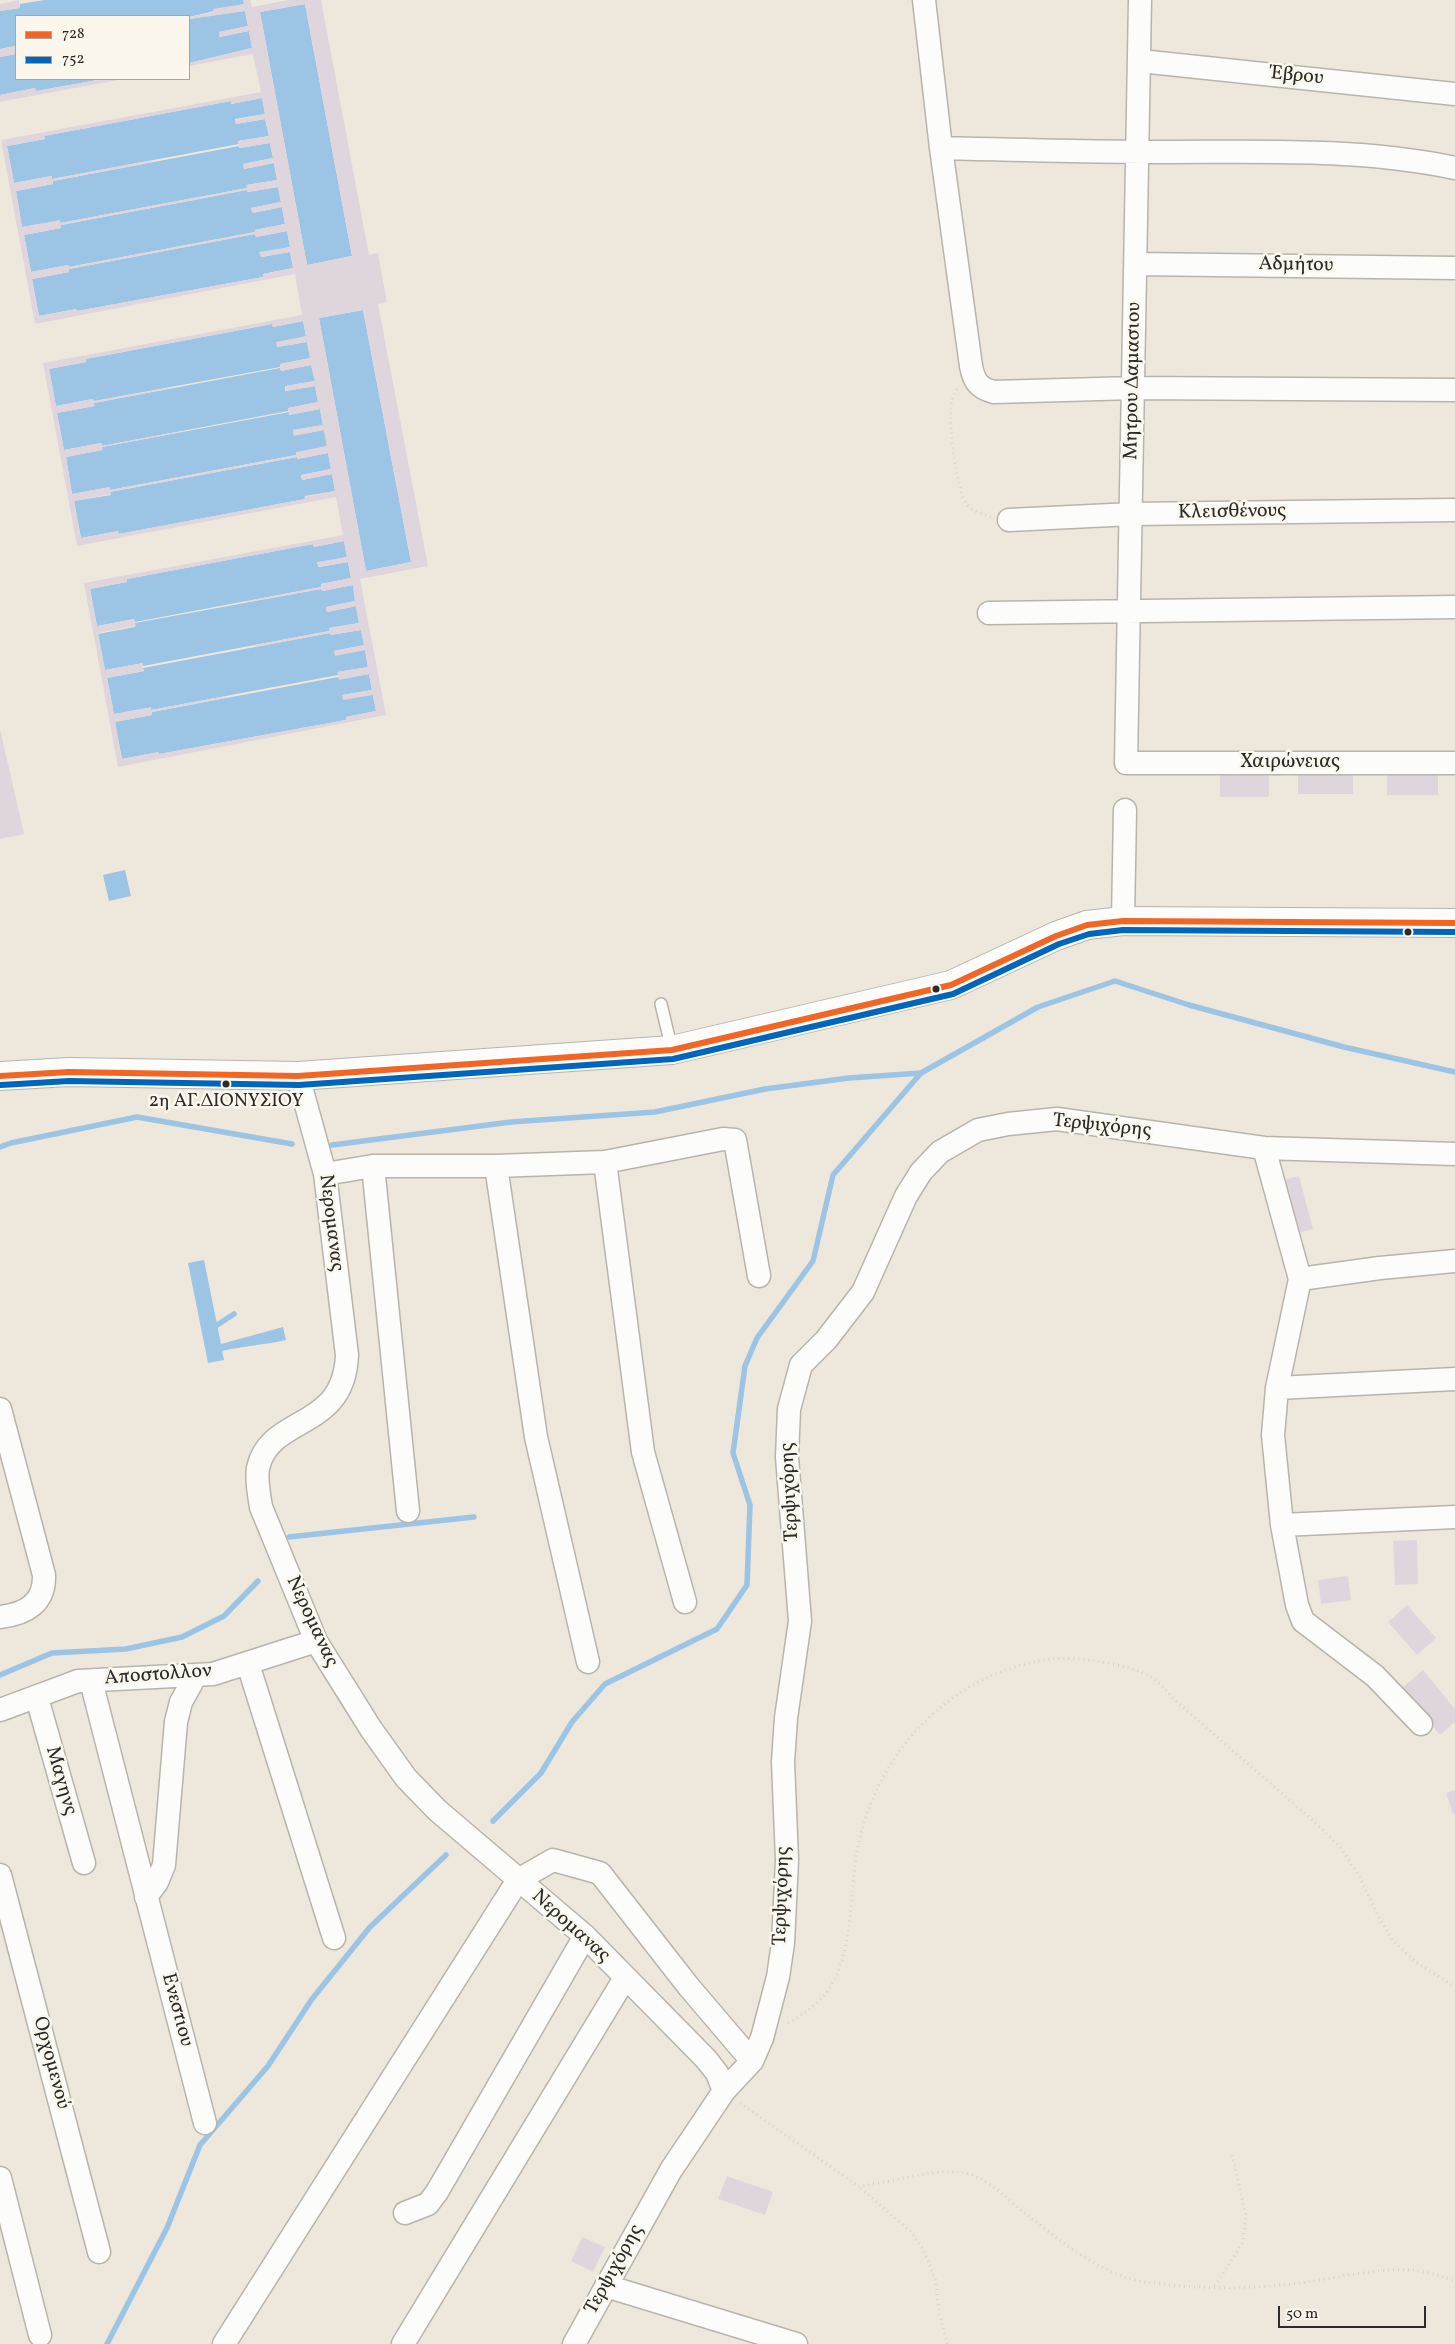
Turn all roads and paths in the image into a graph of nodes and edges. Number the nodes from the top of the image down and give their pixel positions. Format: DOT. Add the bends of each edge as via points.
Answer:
graph roads {
  1 [pos="924,0"];
  2 [pos="1140,0"];
  3 [pos="1140,61"];
  4 [pos="1455,94"];
  5 [pos="941,148"];
  6 [pos="1138,152"];
  7 [pos="1455,168"];
  8 [pos="1136,264"];
  9 [pos="1455,268"];
  10 [pos="973,378"];
  11 [pos="1134,388"];
  12 [pos="1455,390"];
  13 [pos="1455,510"];
  14 [pos="1132,514"];
  15 [pos="1010,520"];
  16 [pos="1455,607"];
  17 [pos="1129,610"];
  18 [pos="988,613"];
  19 [pos="1455,762"];
  20 [pos="1126,763"];
  21 [pos="1125,810"];
  22 [pos="1123,921"];
  23 [pos="1455,923"];
  24 [pos="661,1004"];
  25 [pos="672,1050"];
  26 [pos="0,1076"];
  27 [pos="298,1076"];
  28 [pos="1264,1148"];
  29 [pos="1455,1154"];
  30 [pos="605,1162"];
  31 [pos="373,1166"];
  32 [pos="496,1166"];
  33 [pos="325,1174"];
  34 [pos="1455,1261"];
  35 [pos="759,1276"];
  36 [pos="1300,1279"];
  37 [pos="1455,1379"];
  38 [pos="1277,1388"];
  39 [pos="0,1409"];
  40 [pos="408,1511"];
  41 [pos="1455,1518"];
  42 [pos="1282,1525"];
  43 [pos="685,1602"];
  44 [pos="0,1617"];
  45 [pos="316,1641"];
  46 [pos="588,1662"];
  47 [pos="248,1664"];
  48 [pos="196,1675"];
  49 [pos="91,1681"];
  50 [pos="37,1698"];
  51 [pos="0,1710"];
  52 [pos="1421,1724"];
  53 [pos="84,1864"];
  54 [pos="0,1875"];
  55 [pos="518,1880"];
  56 [pos="146,1897"];
  57 [pos="585,1936"];
  58 [pos="334,1938"];
  59 [pos="625,1978"];
  60 [pos="1455,1988"];
  61 [pos="763,2033"];
  62 [pos="752,2061"];
  63 [pos="724,2091"];
  64 [pos="205,2123"];
  65 [pos="1232,2155"];
  66 [pos="0,2178"];
  67 [pos="858,2186"];
  68 [pos="405,2213"];
  69 [pos="99,2252"];
  70 [pos="1455,2282"];
  71 [pos="606,2286"];
  72 [pos="1214,2287"];
  73 [pos="40,2335"];
  74 [pos="224,2344"];
  75 [pos="403,2344"];
  76 [pos="574,2344"];
  77 [pos="796,2344"];
  78 [pos="947,2344"];
  1 -- 5 [label="street"];
  2 -- 3 [label="street, Μητρου Δαμασιου"];
  3 -- 4 [label="street, Έβρου"];
  3 -- 6 [label="street, Μητρου Δαμασιου"];
  5 -- 6 [label="street"];
  5 -- 10 [label="street"];
  6 -- 7 [label="street" via="1290,152 1370,156"];
  6 -- 8 [label="street, Μητρου Δαμασιου"];
  8 -- 9 [label="street, Αδμήτου"];
  8 -- 11 [label="street, Μητρου Δαμασιου"];
  10 -- 11 [label="street" via="979,386 994,392"];
  10 -- 15 [label="path" via="957,388 951,407 958,483 967,505 974,511"];
  11 -- 12 [label="street"];
  11 -- 14 [label="street, Μητρου Δαμασιου"];
  13 -- 14 [label="street, Κλεισθένους"];
  14 -- 15 [label="street, Κλεισθένους"];
  14 -- 17 [label="street, Μητρου Δαμασιου"];
  16 -- 17 [label="street"];
  17 -- 18 [label="street"];
  17 -- 20 [label="street, Μητρου Δαμασιου"];
  19 -- 20 [label="street, Χαιρώνειας"];
  21 -- 22 [label="street"];
  22 -- 23 [label="street"];
  22 -- 25 [label="street" via="1087,925 1056,936 951,985"];
  24 -- 25 [label="lane"];
  25 -- 27 [label="street"];
  26 -- 27 [label="street" via="70,1072"];
  27 -- 33 [label="street, Νερομανας"];
  28 -- 29 [label="street, Τερψιχόρης"];
  28 -- 36 [label="street"];
  28 -- 61 [label="street, Τερψιχόρης" via="1057,1119 978,1130 940,1152 921,1172 906,1196 862,1292 826,1340 801,1365 789,1409 787,1457 800,1622 783,1762 787,1860 783,1943"];
  30 -- 32 [label="street"];
  30 -- 35 [label="street" via="723,1139 735,1140"];
  30 -- 43 [label="street" via="643,1452"];
  31 -- 32 [label="street"];
  31 -- 33 [label="street"];
  31 -- 40 [label="street"];
  32 -- 46 [label="street" via="536,1437"];
  33 -- 45 [label="street, Νερομανας" via="346,1346 346,1373 330,1403 276,1438 264,1452 258,1468 261,1506"];
  34 -- 36 [label="street"];
  36 -- 38 [label="street"];
  37 -- 38 [label="street"];
  38 -- 42 [label="street" via="1273,1435"];
  39 -- 44 [label="street" via="45,1589 38,1601 24,1611"];
  41 -- 42 [label="street"];
  42 -- 52 [label="street" via="1303,1621 1375,1676"];
  45 -- 47 [label="street, Αποστολλον"];
  45 -- 55 [label="street, Νερομανας" via="366,1722 406,1778 436,1810"];
  47 -- 48 [label="street, Αποστολλον" via="213,1674"];
  47 -- 58 [label="street"];
  48 -- 49 [label="street, Αποστολλον"];
  48 -- 56 [label="street" via="181,1702 176,1722 164,1865"];
  49 -- 50 [label="street, Αποστολλον" via="78,1681"];
  49 -- 56 [label="street, Ενεστιου"];
  50 -- 51 [label="street, Αποστολλον"];
  50 -- 53 [label="street, Μαγηνς"];
  54 -- 69 [label="street, Ορχομενού"];
  55 -- 57 [label="street, Νερομανας"];
  55 -- 62 [label="street" via="554,1860 600,1873"];
  55 -- 74 [label="street"];
  56 -- 64 [label="street, Ενεστιου"];
  57 -- 59 [label="street, Νερομανας"];
  57 -- 68 [label="street" via="437,2192 428,2204"];
  59 -- 63 [label="street, Νερομανας" via="706,2059 717,2073"];
  59 -- 75 [label="street"];
  60 -- 61 [label="path" via="1416,1962 1394,1941 1340,1846 1178,1704 1159,1682 1127,1668 1056,1658 1018,1666 974,1684 929,1715 915,1731 887,1771 864,1823 854,1869 843,1956 834,1983 810,2010 778,2029"];
  61 -- 62 [label="street, Τερψιχόρης"];
  62 -- 63 [label="street, Τερψιχόρης"];
  63 -- 67 [label="path"];
  63 -- 71 [label="street, Τερψιχόρης" via="671,2170"];
  65 -- 72 [label="path" via="1246,2216 1243,2242"];
  66 -- 73 [label="street"];
  67 -- 72 [label="path" via="936,2173 960,2172 979,2177 1060,2239 1114,2272 1142,2281"];
  67 -- 78 [label="path" via="910,2231 924,2249 935,2278"];
  70 -- 72 [label="path" via="1435,2273 1382,2270 1299,2284"];
  71 -- 76 [label="street, Τερψιχόρης"];
  71 -- 77 [label="street"];
}
